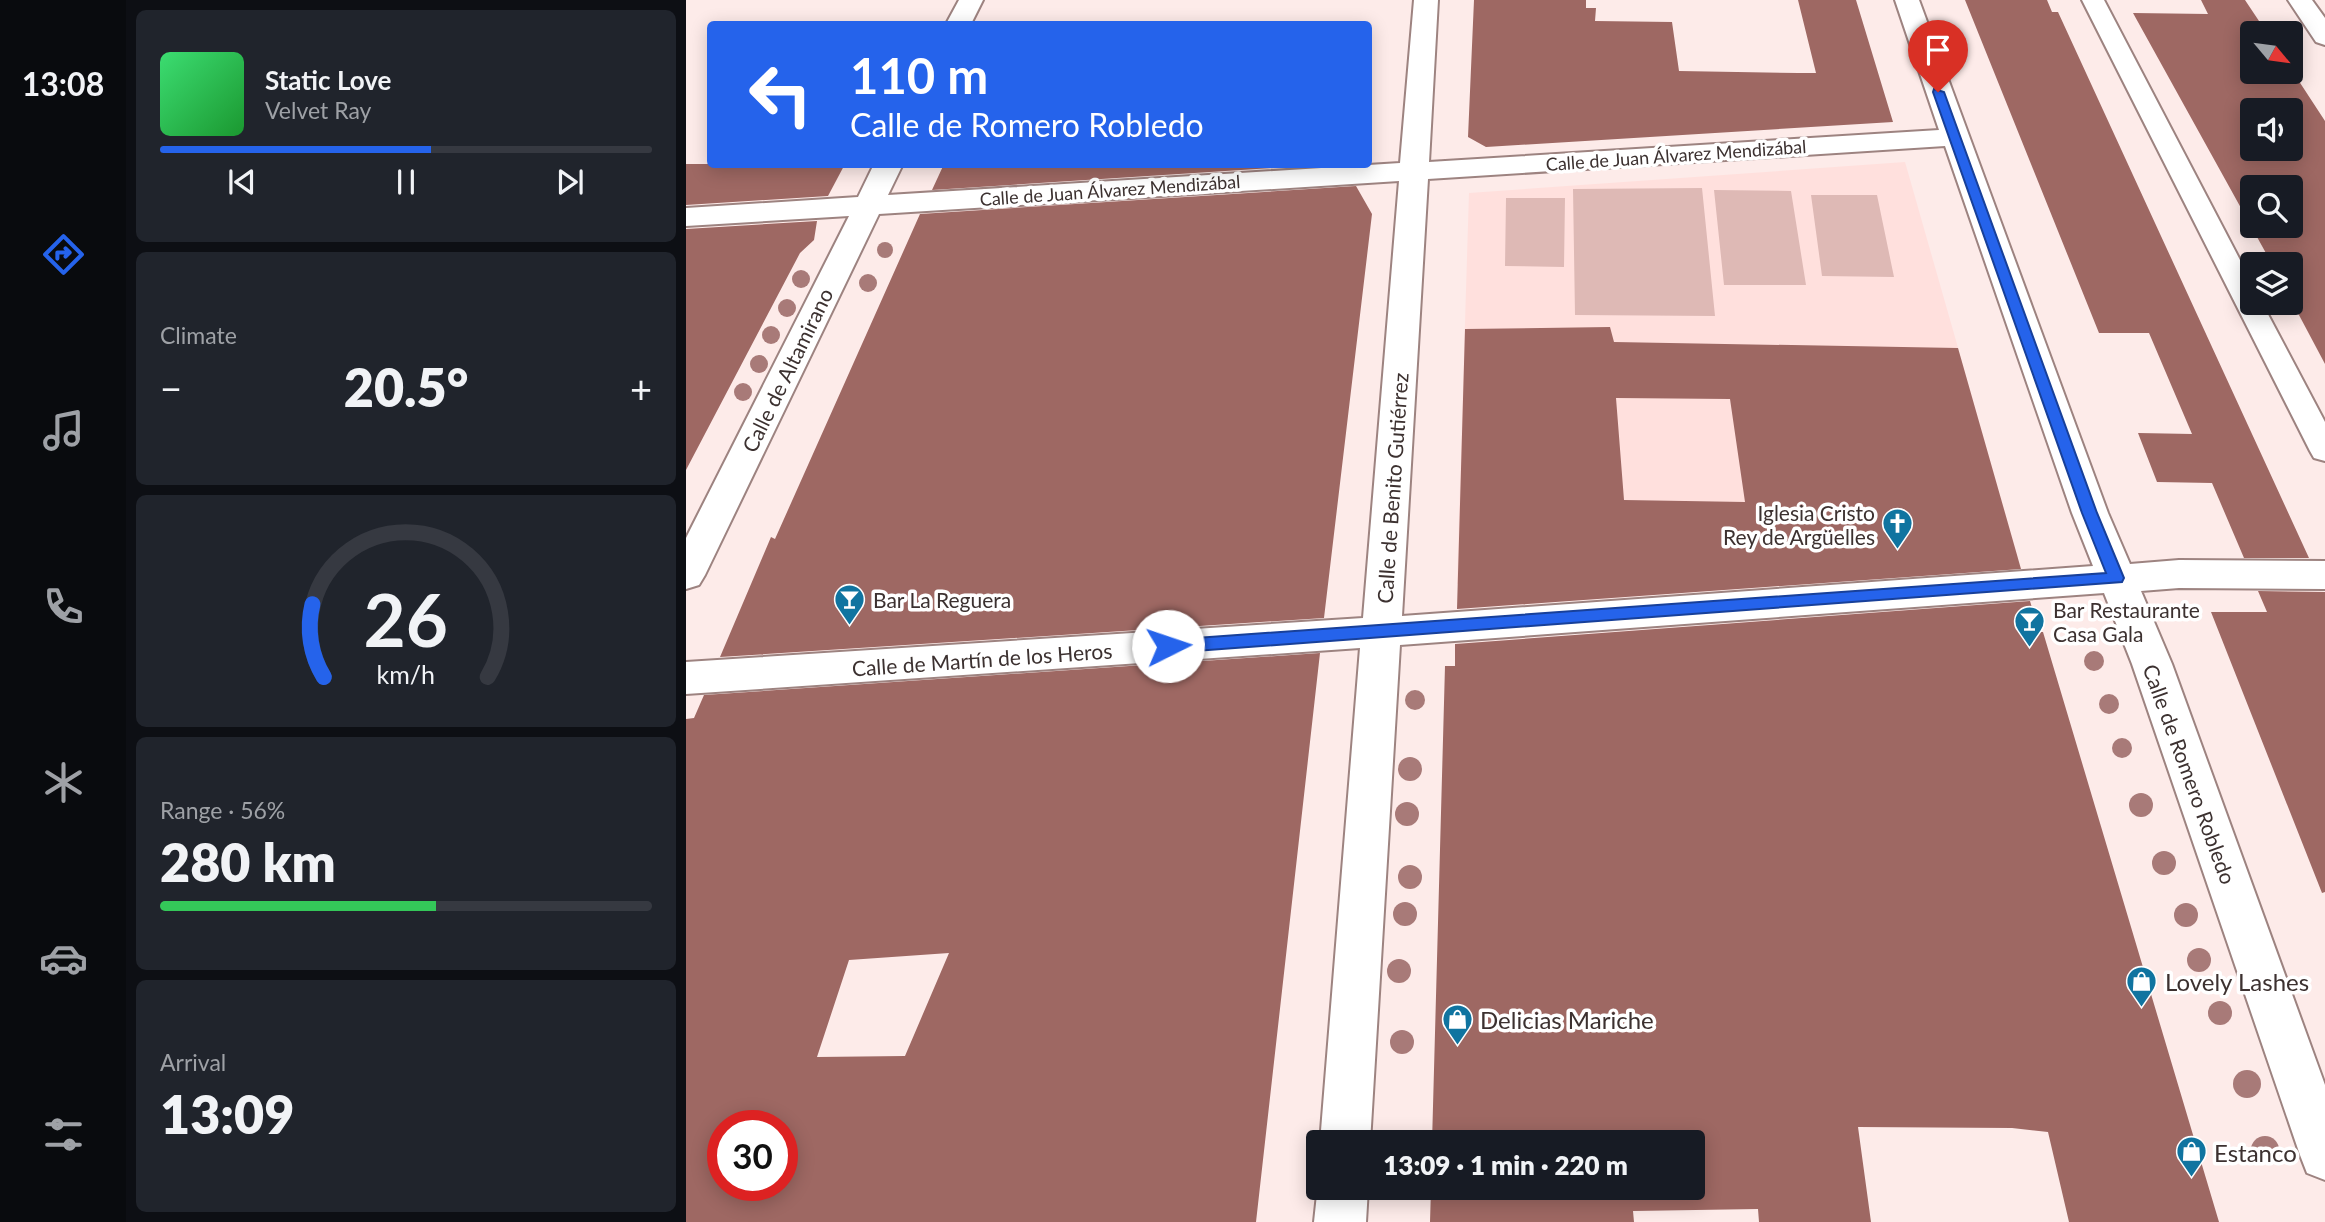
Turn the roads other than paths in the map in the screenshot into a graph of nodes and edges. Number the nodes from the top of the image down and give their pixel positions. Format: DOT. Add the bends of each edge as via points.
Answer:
graph roads {
  1 [pos="971,0"];
  2 [pos="1426,0"];
  3 [pos="1907,0"];
  4 [pos="2092,0"];
  5 [pos="2300,0"];
  6 [pos="960,21"];
  7 [pos="2325,37"];
  8 [pos="1954,137"];
  9 [pos="887,168"];
  10 [pos="1414,170"];
  11 [pos="869,205"];
  12 [pos="686,217"];
  13 [pos="2325,451"];
  14 [pos="686,575"];
  15 [pos="2325,575"];
  16 [pos="2116,578"];
  17 [pos="1382,631"];
  18 [pos="686,678"];
  19 [pos="1346,1130"];
  20 [pos="2325,1156"];
  21 [pos="1341,1200"];
  22 [pos="1340,1222"];
  1 -- 6 [label="street"];
  2 -- 10 [label="street, Calle de Benito Gutiérrez"];
  3 -- 8 [label="street, Calle de Romero Robledo"];
  4 -- 13 [label="lane"];
  5 -- 7 [label="street"];
  8 -- 10 [label="street, Calle de Juan Álvarez Mendizábal"];
  8 -- 16 [label="street, Calle de Romero Robledo"];
  9 -- 11 [label="street, Calle de Altamirano"];
  10 -- 11 [label="street, Calle de Juan Álvarez Mendizábal"];
  10 -- 17 [label="street, Calle de Benito Gutiérrez"];
  11 -- 12 [label="street, Calle de Juan Álvarez Mendizábal"];
  11 -- 14 [label="street, Calle de Altamirano"];
  15 -- 16 [label="street, Calle de Martín de los Heros"];
  16 -- 17 [label="street, Calle de Martín de los Heros"];
  16 -- 20 [label="street, Calle de Romero Robledo" via="2152,664"];
  17 -- 18 [label="street, Calle de Martín de los Heros"];
  17 -- 19 [label="street, Calle de Benito Gutiérrez"];
  21 -- 22 [label="street"];
}
